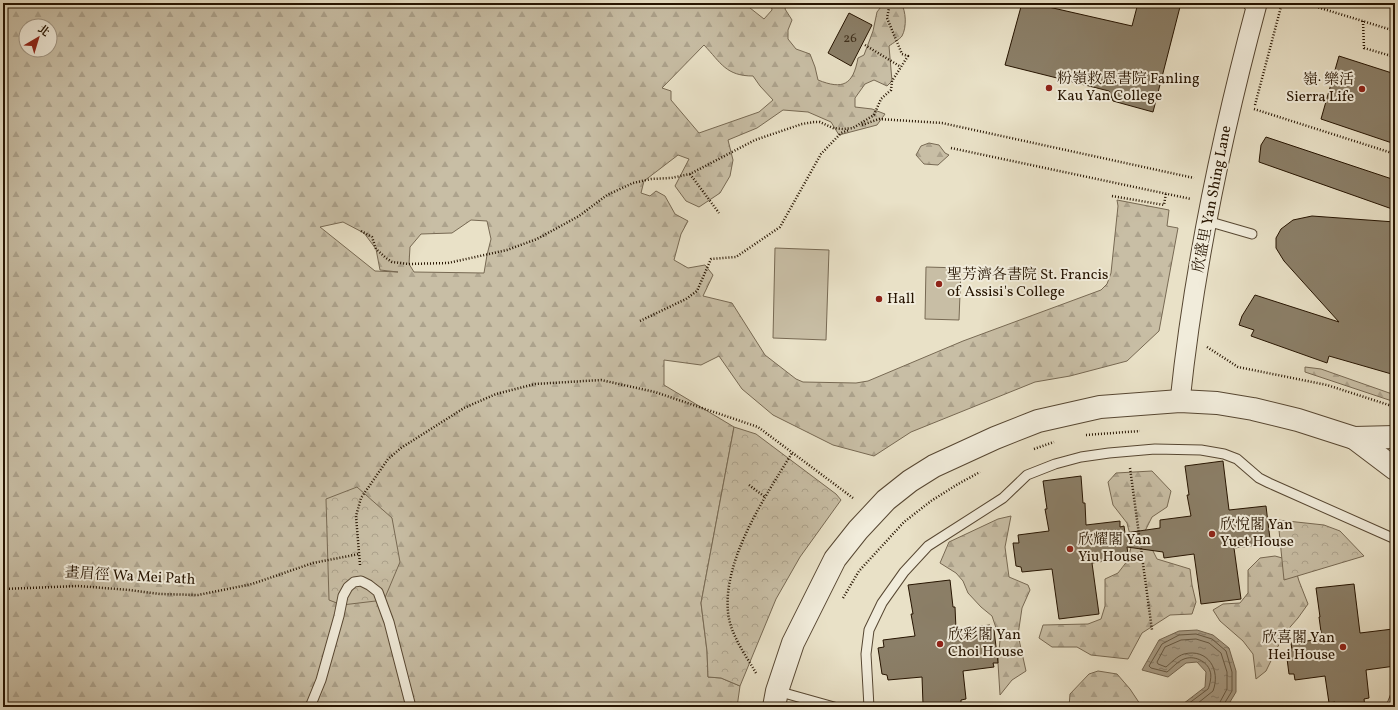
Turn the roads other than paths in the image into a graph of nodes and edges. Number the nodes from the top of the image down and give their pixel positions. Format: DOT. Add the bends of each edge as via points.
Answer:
graph roads {
  1 [pos="1253,3"];
  2 [pos="1206,220"];
  3 [pos="1252,234"];
  4 [pos="1180,401"];
  5 [pos="1395,437"];
  6 [pos="1354,438"];
  7 [pos="1395,469"];
  8 [pos="1395,539"];
  9 [pos="1395,697"];
  10 [pos="775,699"];
  11 [pos="310,707"];
  12 [pos="411,707"];
  13 [pos="834,707"];
  14 [pos="870,707"];
  15 [pos="1391,707"];
  1 -- 2 [label="street, 欣盛里 Yan Shing Lane" via="1257,4"];
  2 -- 3 [label="lane"];
  2 -- 4 [label="street, 欣盛里 Yan Shing Lane" via="1186,342"];
  4 -- 6 [label="street" via="1253,409"];
  4 -- 10 [label="street" via="1100,407 1038,422 995,438 934,466 910,481 886,500 835,558 793,643"];
  5 -- 6 [label="street"];
  6 -- 7 [label="street"];
  8 -- 14 [label="lane" via="1258,478 1237,459 1224,454 1155,449 1080,457 1054,464 1027,475 1003,498 928,546 904,572 882,603 869,630 866,654"];
  9 -- 15 [label="lane"];
  10 -- 13 [label="lane"];
  11 -- 12 [label="lane" via="321,680 343,596 348,587 354,582 361,581 378,592 389,622"];
}
